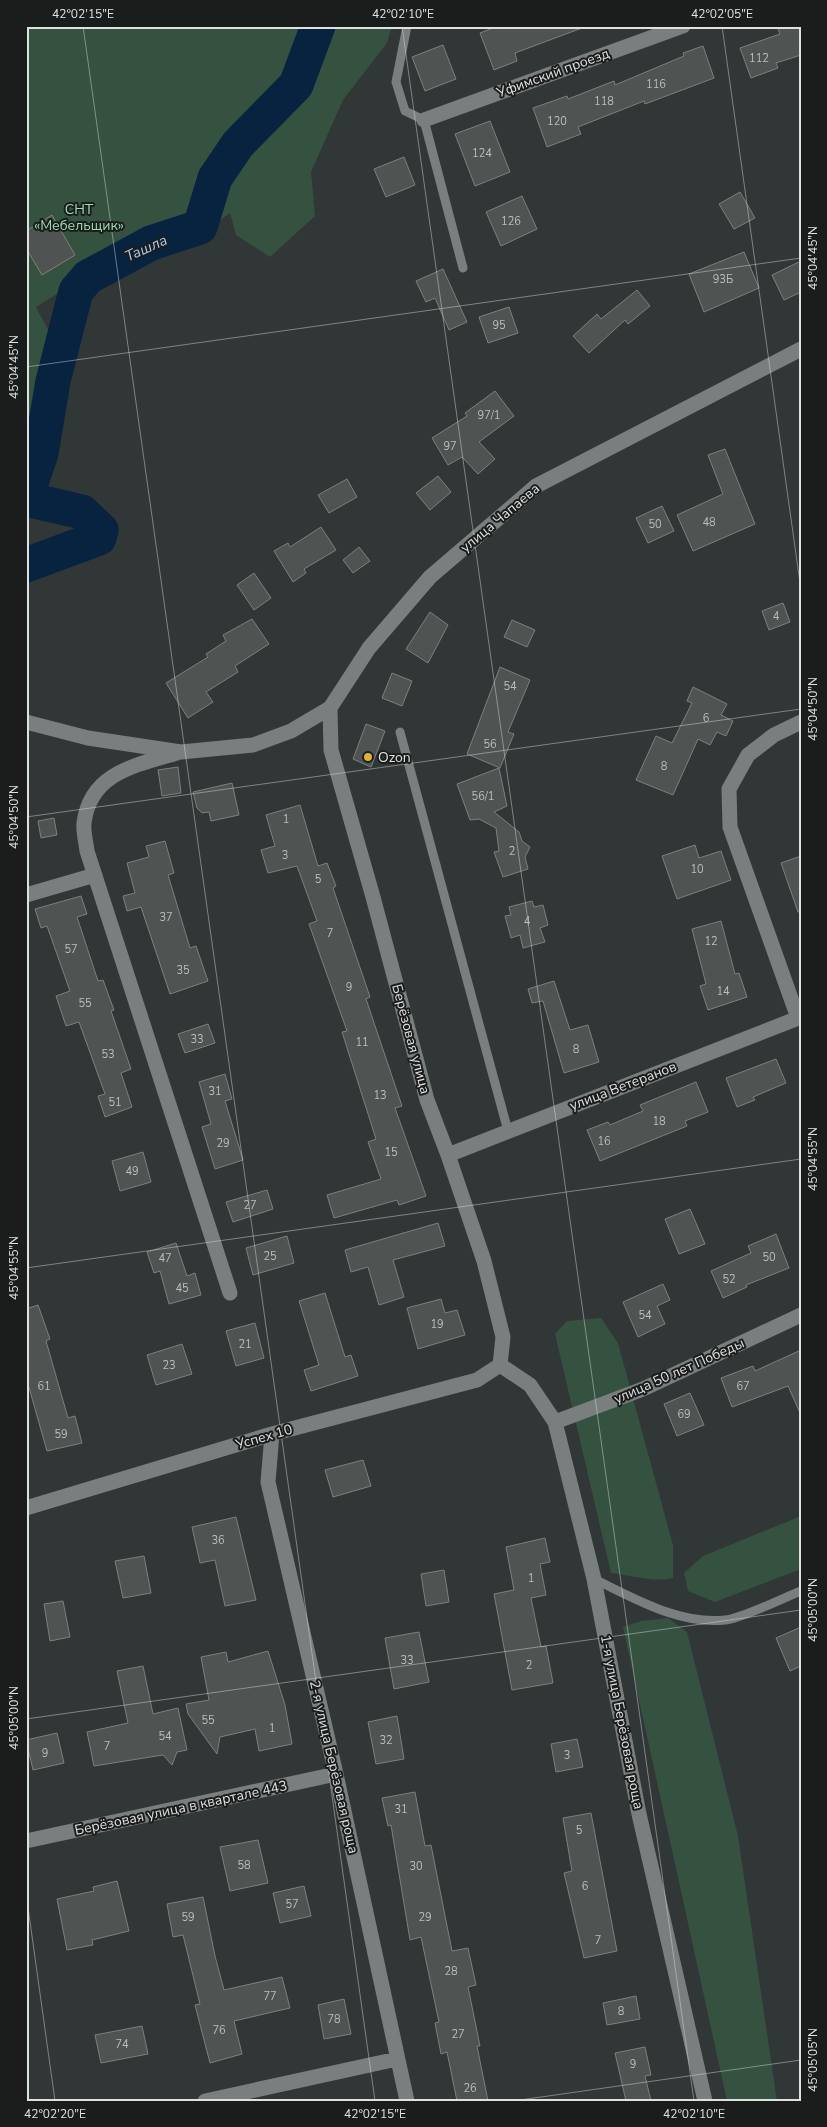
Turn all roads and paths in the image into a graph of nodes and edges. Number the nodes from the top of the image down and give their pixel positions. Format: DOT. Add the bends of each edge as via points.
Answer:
graph roads {
  1 [pos="407,26"];
  2 [pos="675,28"];
  3 [pos="424,120"];
  4 [pos="463,268"];
  5 [pos="801,349"];
  6 [pos="330,708"];
  7 [pos="26,722"];
  8 [pos="801,722"];
  9 [pos="400,732"];
  10 [pos="180,752"];
  11 [pos="95,875"];
  12 [pos="26,895"];
  13 [pos="799,1017"];
  14 [pos="508,1131"];
  15 [pos="448,1155"];
  16 [pos="230,1293"];
  17 [pos="801,1315"];
  18 [pos="500,1365"];
  19 [pos="555,1422"];
  20 [pos="272,1434"];
  21 [pos="27,1507"];
  22 [pos="594,1579"];
  23 [pos="801,1591"];
  24 [pos="336,1774"];
  25 [pos="26,1841"];
  26 [pos="397,2059"];
  27 [pos="205,2101"];
  28 [pos="406,2101"];
  29 [pos="705,2101"];
  1 -- 3 [label="lane" via="396,82 405,111"];
  2 -- 3 [label="street, Уфимский проезд"];
  3 -- 4 [label="lane"];
  5 -- 6 [label="street, улица Чапаева" via="536,486 430,577 369,648"];
  6 -- 10 [label="street" via="291,731 253,744"];
  6 -- 15 [label="street, Берёзовая улица" via="333,759 427,1100"];
  7 -- 10 [label="street" via="88,738"];
  8 -- 13 [label="street, улица Ветеранов" via="774,734 748,755 729,788 730,827"];
  9 -- 14 [label="lane"];
  10 -- 11 [label="street" via="108,778 90,799 84,824 87,851"];
  11 -- 12 [label="street"];
  11 -- 16 [label="street"];
  13 -- 14 [label="street, улица Ветеранов"];
  14 -- 15 [label="street, улица Ветеранов"];
  15 -- 18 [label="street, Берёзовая улица" via="484,1261 503,1337"];
  17 -- 19 [label="street, улица 50 лет Победы" via="643,1389"];
  18 -- 19 [label="street, 1-я улица Берёзовая роща" via="530,1385"];
  18 -- 20 [label="street, Успех 10" via="477,1380"];
  19 -- 22 [label="street, 1-я улица Берёзовая роща"];
  20 -- 21 [label="street, Успех 10"];
  20 -- 24 [label="street, 2-я улица Берёзовая роща" via="268,1482"];
  22 -- 23 [label="lane" via="646,1604 694,1620 727,1620"];
  22 -- 29 [label="street, 1-я улица Берёзовая роща" via="639,1814"];
  24 -- 25 [label="street, Берёзовая улица в квартале 443"];
  24 -- 26 [label="street, 2-я улица Берёзовая роща"];
  26 -- 27 [label="street"];
  26 -- 28 [label="street, 2-я улица Берёзовая роща"];
}
